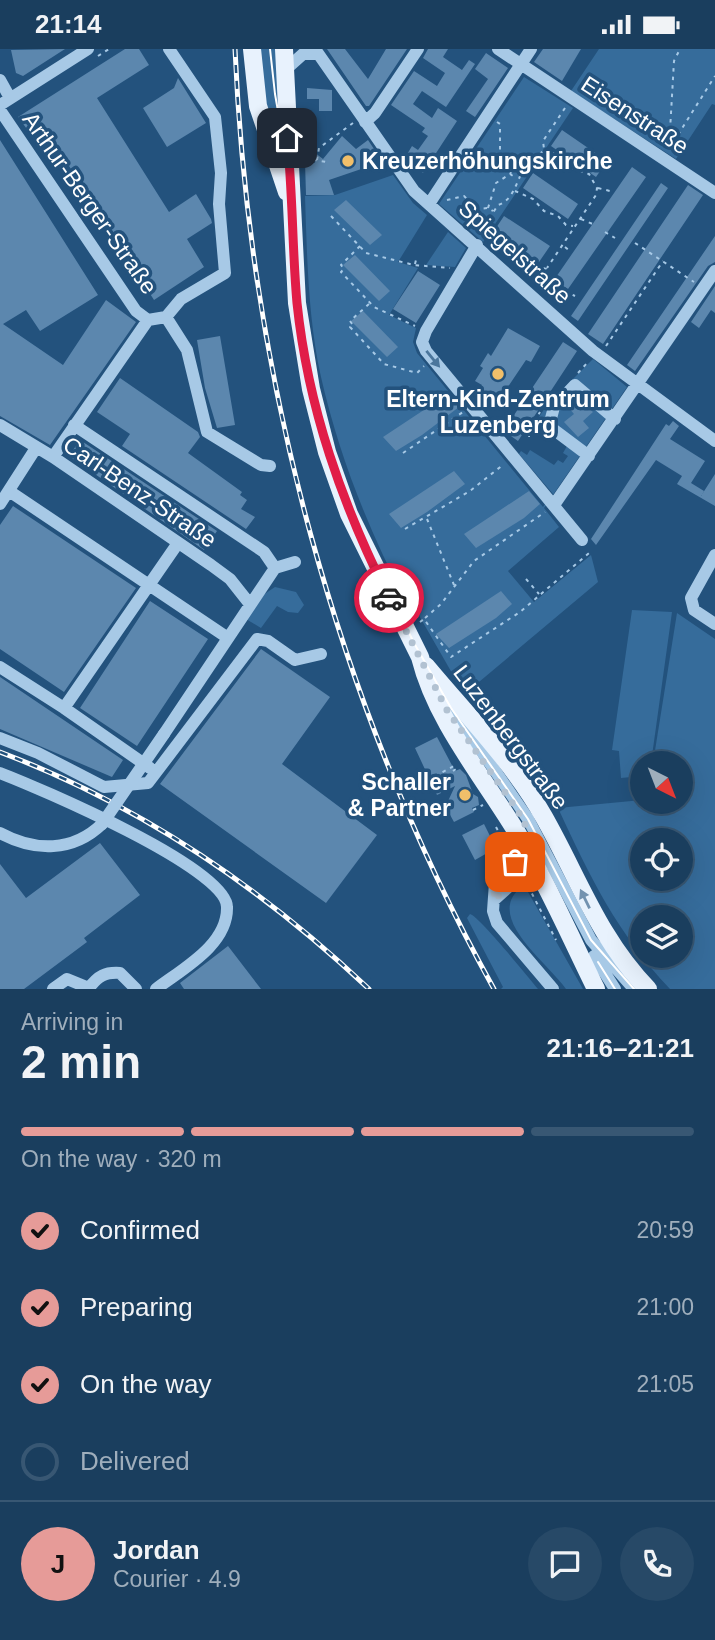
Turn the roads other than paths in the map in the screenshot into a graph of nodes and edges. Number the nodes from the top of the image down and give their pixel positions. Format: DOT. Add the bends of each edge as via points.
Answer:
graph roads {
  1 [pos="88,49"];
  2 [pos="169,49"];
  3 [pos="252,49"];
  4 [pos="284,49"];
  5 [pos="418,49"];
  6 [pos="498,49"];
  7 [pos="531,49"];
  8 [pos="316,52"];
  9 [pos="521,65"];
  10 [pos="284,71"];
  11 [pos="0,80"];
  12 [pos="5,101"];
  13 [pos="0,110"];
  14 [pos="359,122"];
  15 [pos="715,193"];
  16 [pos="429,204"];
  17 [pos="293,208"];
  18 [pos="477,245"];
  19 [pos="715,271"];
  20 [pos="166,317"];
  21 [pos="148,320"];
  22 [pos="639,385"];
  23 [pos="615,419"];
  24 [pos="0,425"];
  25 [pos="74,425"];
  26 [pos="715,441"];
  27 [pos="36,448"];
  28 [pos="589,456"];
  29 [pos="53,457"];
  30 [pos="270,466"];
  31 [pos="9,491"];
  32 [pos="0,504"];
  33 [pos="554,505"];
  34 [pos="582,540"];
  35 [pos="178,543"];
  36 [pos="715,555"];
  37 [pos="295,562"];
  38 [pos="275,568"];
  39 [pos="148,583"];
  40 [pos="249,603"];
  41 [pos="715,624"];
  42 [pos="225,643"];
  43 [pos="321,654"];
  44 [pos="420,657"];
  45 [pos="0,667"];
  46 [pos="64,708"];
  47 [pos="0,738"];
  48 [pos="157,772"];
  49 [pos="0,773"];
  50 [pos="4,835"];
  51 [pos="538,860"];
  52 [pos="582,960"];
  53 [pos="53,989"];
  54 [pos="89,989"];
  55 [pos="136,989"];
  56 [pos="156,989"];
  57 [pos="553,989"];
  58 [pos="596,989"];
  59 [pos="606,989"];
  60 [pos="615,989"];
  61 [pos="634,989"];
  62 [pos="648,989"];
  1 -- 12 [label="street"];
  2 -- 20 [label="street" via="215,117 225,273 181,299"];
  3 -- 17 [label="main road, Luzenbergstraße" via="258,106"];
  4 -- 10 [label="main road, Luzenbergstraße"];
  5 -- 14 [label="street" via="374,113"];
  6 -- 9 [label="street, Eisenstraße"];
  7 -- 9 [label="street"];
  8 -- 10 [label="street, Spiegelstraße" via="303,54"];
  8 -- 14 [label="street, Spiegelstraße"];
  9 -- 15 [label="street, Eisenstraße"];
  9 -- 16 [label="street"];
  10 -- 17 [label="main road, Luzenbergstraße"];
  11 -- 12 [label="street"];
  13 -- 21 [label="street, Arthur-Berger-Straße" via="136,311"];
  14 -- 16 [label="street, Spiegelstraße"];
  16 -- 18 [label="street, Spiegelstraße"];
  17 -- 44 [label="main road, Luzenbergstraße" via="297,303 318,421 349,514"];
  18 -- 22 [label="street, Spiegelstraße"];
  18 -- 33 [label="street, one-way" via="422,342"];
  19 -- 22 [label="street"];
  20 -- 21 [label="street"];
  20 -- 30 [label="street" via="187,350 207,432"];
  21 -- 25 [label="street, Arthur-Berger-Straße"];
  22 -- 23 [label="street"];
  22 -- 26 [label="street, Spiegelstraße"];
  23 -- 28 [label="street"];
  23 -- 28 [label="street" via="575,384 554,407 549,425"];
  24 -- 27 [label="street, Carl-Benz-Straße"];
  25 -- 29 [label="street, Arthur-Berger-Straße"];
  25 -- 38 [label="street" via="264,552"];
  27 -- 29 [label="street, Carl-Benz-Straße"];
  27 -- 31 [label="street"];
  28 -- 33 [label="street"];
  29 -- 35 [label="street, Carl-Benz-Straße"];
  31 -- 32 [label="street"];
  31 -- 39 [label="street"];
  33 -- 34 [label="street"];
  35 -- 39 [label="street"];
  35 -- 40 [label="street, Carl-Benz-Straße" via="230,579"];
  36 -- 41 [label="street" via="691,599 694,610"];
  37 -- 38 [label="street"];
  38 -- 40 [label="street"];
  39 -- 42 [label="street"];
  39 -- 46 [label="street"];
  40 -- 42 [label="street"];
  42 -- 50 [label="street, bridge" via="133,782 90,836 56,847"];
  43 -- 48 [label="street" via="295,660 268,641 257,639"];
  44 -- 51 [label="main road, Luzenbergstraße" via="425,679 449,724"];
  44 -- 51 [label="main road, Luzenbergstraße" via="523,785"];
  45 -- 46 [label="street"];
  46 -- 48 [label="street"];
  47 -- 48 [label="street" via="103,787 148,783"];
  49 -- 56 [label="street" via="96,814 221,889 228,910 211,947"];
  51 -- 52 [label="main road, Luzenbergstraße"];
  51 -- 57 [label="street" via="495,883 494,914"];
  51 -- 60 [label="street"];
  51 -- 61 [label="street" via="591,940"];
  62 -- 51 [label="main road, Luzenbergstraße, one-way"];
  52 -- 58 [label="main road, Luzenbergstraße"];
  52 -- 59 [label="street" via="596,971"];
  53 -- 54 [label="street" via="67,979"];
  54 -- 55 [label="street" via="107,972 120,973"];
}
